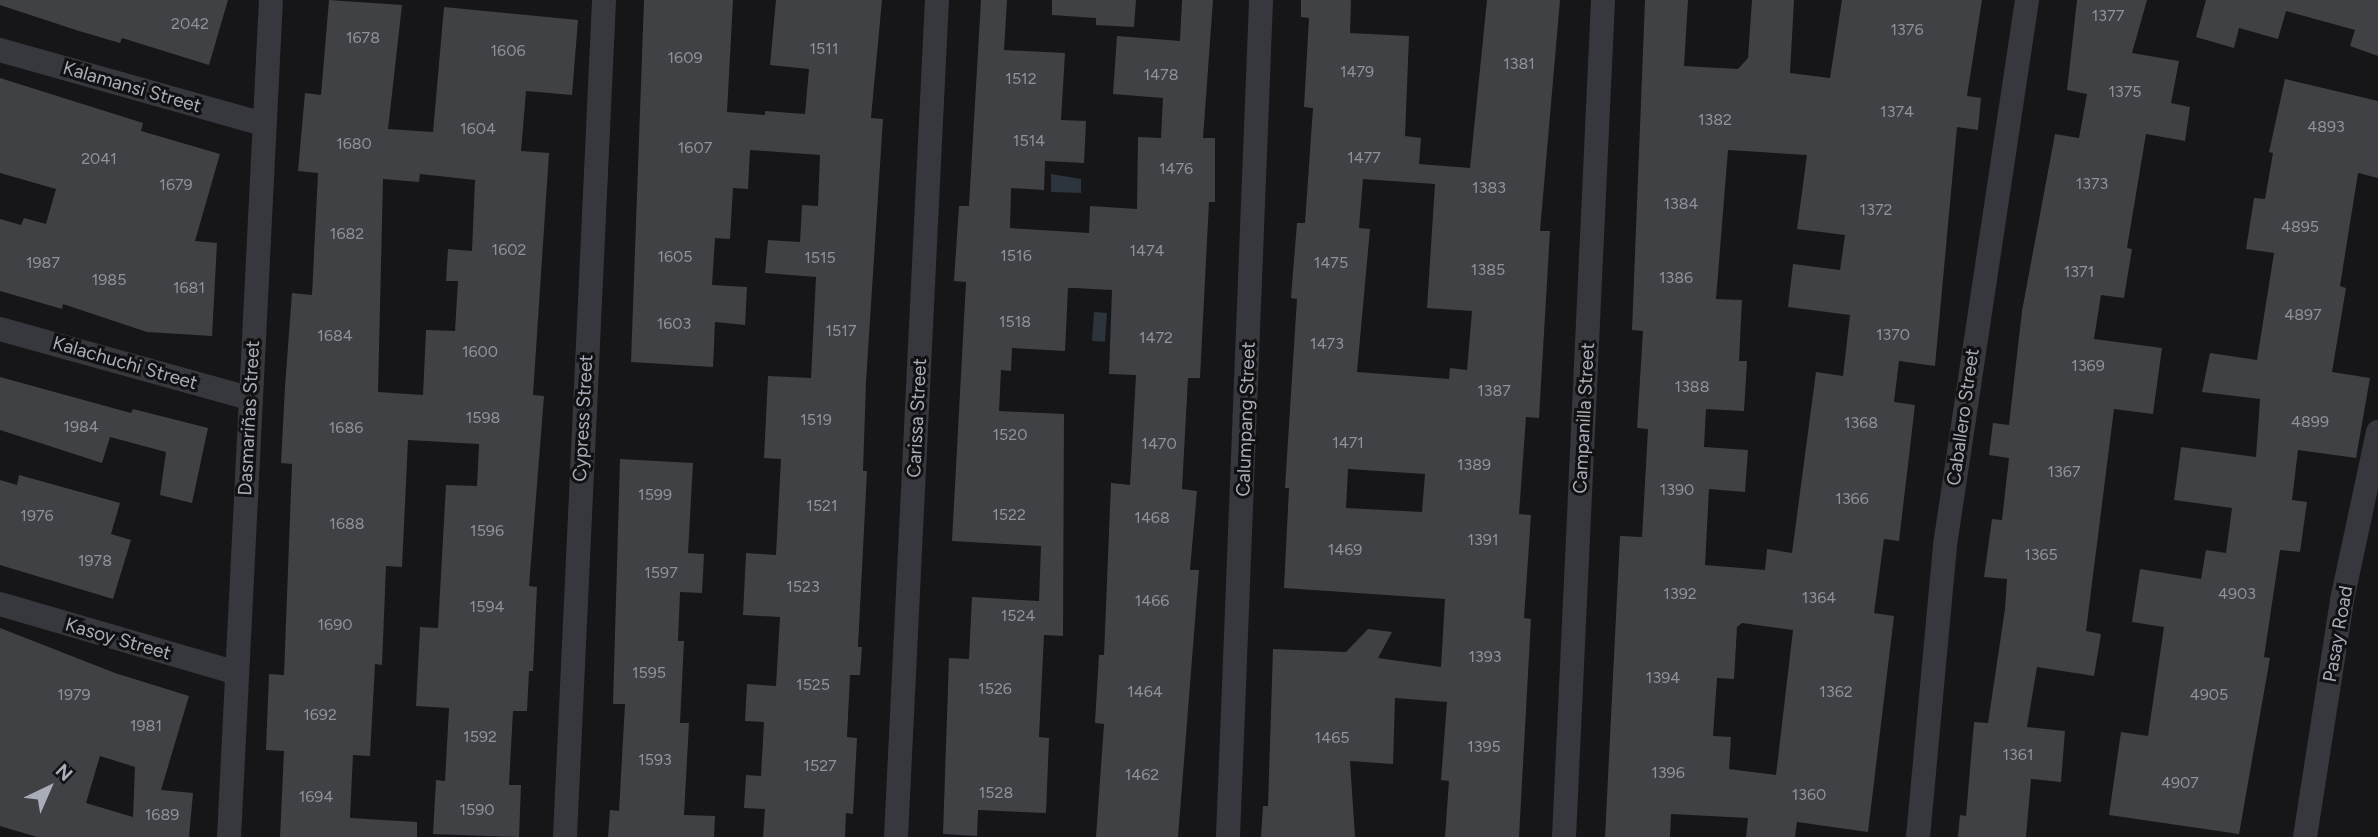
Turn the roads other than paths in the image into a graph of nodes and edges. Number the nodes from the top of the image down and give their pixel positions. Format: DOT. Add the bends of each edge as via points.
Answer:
graph roads {
  1 [pos="271,0"];
  2 [pos="604,0"];
  3 [pos="937,0"];
  4 [pos="1261,0"];
  5 [pos="1603,0"];
  6 [pos="2027,0"];
  7 [pos="0,50"];
  8 [pos="264,124"];
  9 [pos="0,329"];
  10 [pos="250,398"];
  11 [pos="2378,432"];
  12 [pos="0,604"];
  13 [pos="237,673"];
  14 [pos="229,837"];
  15 [pos="565,837"];
  16 [pos="896,837"];
  17 [pos="1228,837"];
  18 [pos="1564,837"];
  19 [pos="1918,837"];
  20 [pos="2305,837"];
  1 -- 8 [label="street, Dasmariñas Street"];
  2 -- 15 [label="street, Cypress Street"];
  3 -- 16 [label="street, Carissa Street"];
  4 -- 17 [label="street, Calumpang Street"];
  5 -- 18 [label="street, Campanilla Street"];
  6 -- 19 [label="street, Caballero Street" via="1945,545"];
  7 -- 8 [label="street, Kalamansi Street"];
  8 -- 10 [label="street, Dasmariñas Street"];
  9 -- 10 [label="street, Kalachuchi Street"];
  10 -- 13 [label="street, Dasmariñas Street"];
  11 -- 20 [label="street, Pasay Road" via="2342,600"];
  12 -- 13 [label="street, Kasoy Street"];
  13 -- 14 [label="street, Dasmariñas Street"];
}
